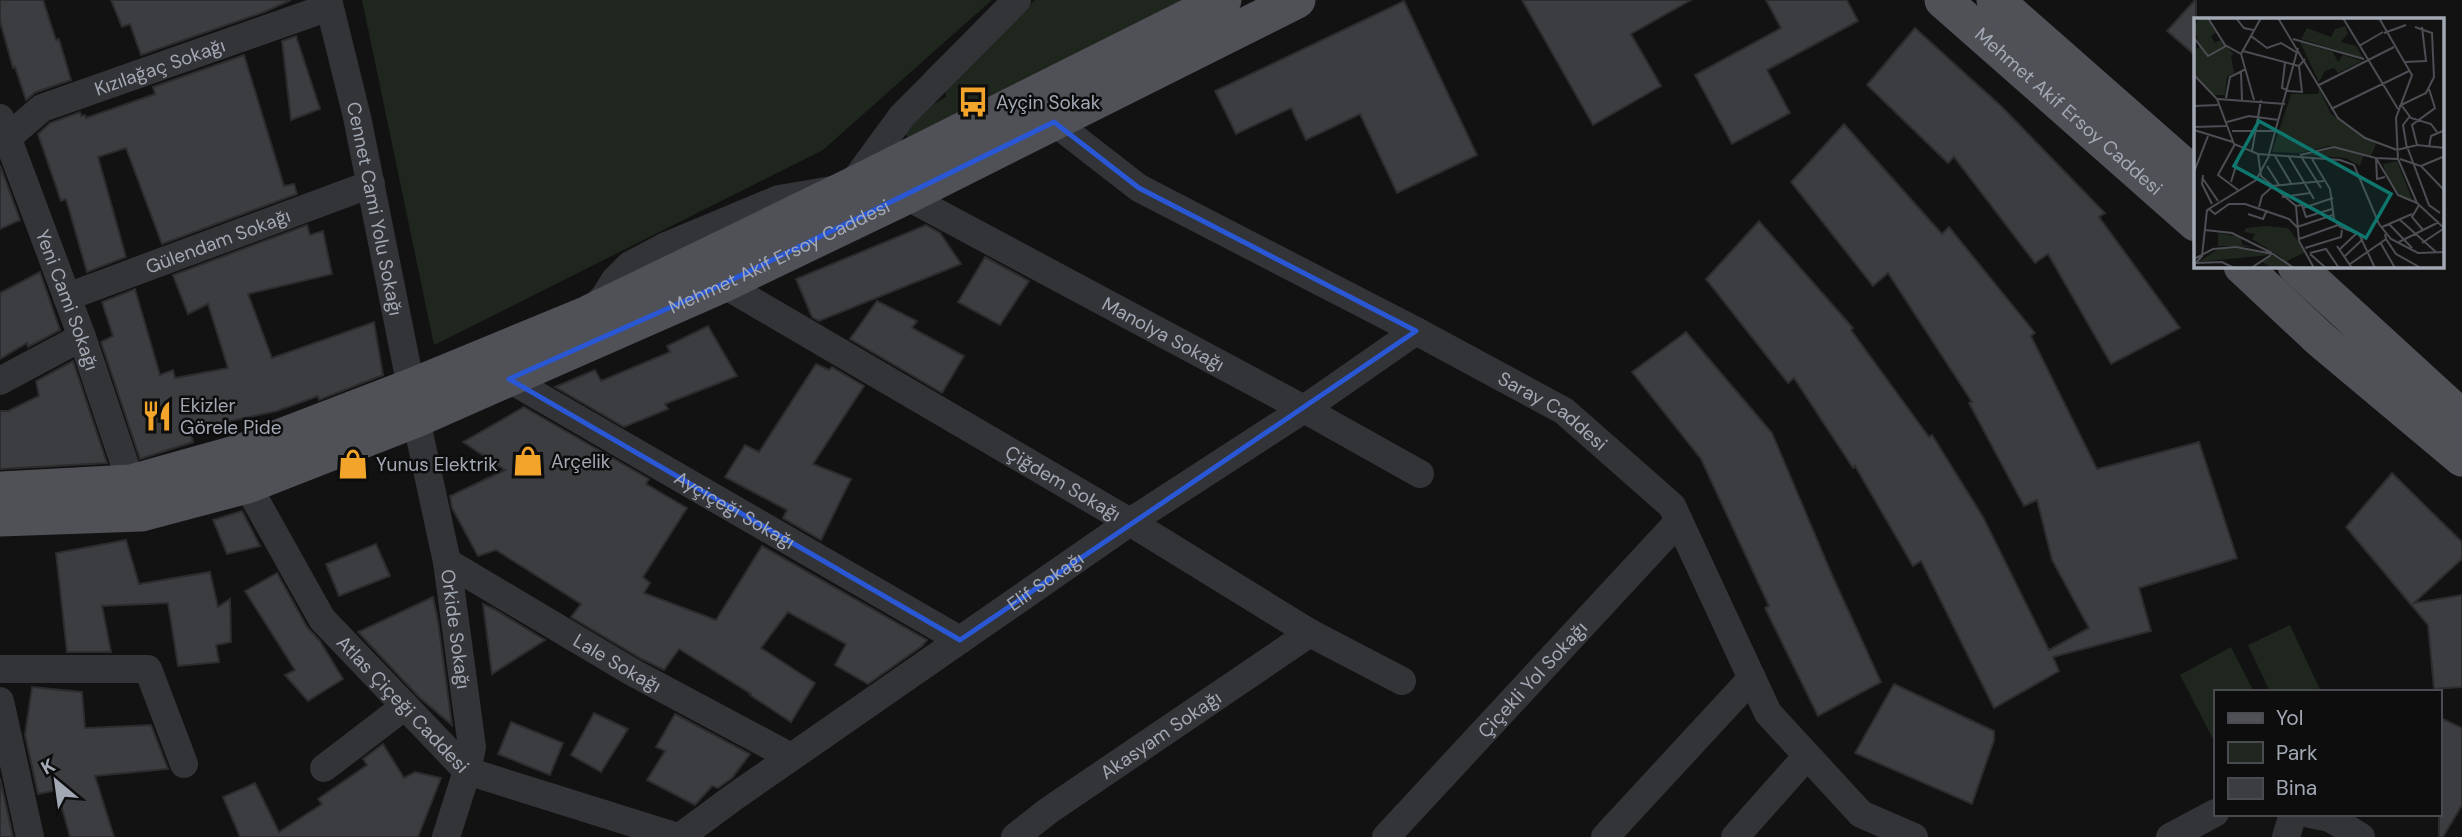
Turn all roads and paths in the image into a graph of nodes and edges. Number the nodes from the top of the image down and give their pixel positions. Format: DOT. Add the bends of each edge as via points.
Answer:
graph roads {
  1 [pos="1017,0"];
  2 [pos="1223,0"];
  3 [pos="1297,0"];
  4 [pos="1943,0"];
  5 [pos="1995,0"];
  6 [pos="329,3"];
  7 [pos="1043,108"];
  8 [pos="2,134"];
  9 [pos="2194,175"];
  10 [pos="371,184"];
  11 [pos="906,197"];
  12 [pos="856,201"];
  13 [pos="2194,221"];
  14 [pos="2244,268"];
  15 [pos="2298,268"];
  16 [pos="723,284"];
  17 [pos="66,297"];
  18 [pos="1416,331"];
  19 [pos="82,337"];
  20 [pos="509,379"];
  21 [pos="0,381"];
  22 [pos="414,403"];
  23 [pos="1304,409"];
  24 [pos="2462,418"];
  25 [pos="2462,458"];
  26 [pos="244,469"];
  27 [pos="1420,474"];
  28 [pos="0,490"];
  29 [pos="136,498"];
  30 [pos="0,519"];
  31 [pos="1130,522"];
  32 [pos="1679,522"];
  33 [pos="447,562"];
  34 [pos="1310,634"];
  35 [pos="960,640"];
  36 [pos="0,669"];
  37 [pos="1752,678"];
  38 [pos="1402,681"];
  39 [pos="0,701"];
  40 [pos="405,706"];
  41 [pos="1807,756"];
  42 [pos="791,757"];
  43 [pos="184,764"];
  44 [pos="324,768"];
  45 [pos="467,771"];
  46 [pos="2214,814"];
  47 [pos="2292,816"];
  48 [pos="2320,816"];
  49 [pos="30,837"];
  50 [pos="446,837"];
  51 [pos="679,837"];
  52 [pos="1015,837"];
  53 [pos="1386,837"];
  54 [pos="1605,837"];
  55 [pos="1734,837"];
  56 [pos="1914,837"];
  57 [pos="2170,837"];
  58 [pos="2286,837"];
  59 [pos="2361,837"];
  1 -- 12 [label="street" via="902,116"];
  2 -- 7 [label="main road, Mehmet Akif Ersoy Caddesi"];
  3 -- 7 [label="main road, Mehmet Akif Ersoy Caddesi"];
  4 -- 13 [label="main road, Mehmet Akif Ersoy Caddesi"];
  5 -- 9 [label="main road, Mehmet Akif Ersoy Caddesi"];
  6 -- 8 [label="street, Kızılağaç Sokağı" via="42,108"];
  6 -- 10 [label="street, Cennet Cami Yolu Sokağı"];
  7 -- 11 [label="main road, Mehmet Akif Ersoy Caddesi"];
  7 -- 12 [label="main road, Mehmet Akif Ersoy Caddesi"];
  7 -- 18 [label="street, Saray Caddesi" via="1139,188"];
  8 -- 17 [label="street, Yeni Cami Sokağı"];
  10 -- 17 [label="street, Gülendam Sokağı"];
  10 -- 22 [label="street, Cennet Cami Yolu Sokağı"];
  11 -- 12 [label="main road, Mehmet Akif Ersoy Caddesi"];
  11 -- 23 [label="street, Manolya Sokağı"];
  12 -- 16 [label="main road, Mehmet Akif Ersoy Caddesi"];
  12 -- 22 [label="main road, Mehmet Akif Ersoy Caddesi" via="588,314"];
  14 -- 25 [label="main road" via="2320,339"];
  15 -- 24 [label="main road"];
  16 -- 20 [label="main road, Mehmet Akif Ersoy Caddesi"];
  16 -- 31 [label="street, Çiğdem Sokağı"];
  17 -- 19 [label="street, Yeni Cami Sokağı"];
  18 -- 23 [label="street, Elif Sokağı"];
  18 -- 32 [label="street, Saray Caddesi" via="1564,411 1672,506"];
  19 -- 21 [label="street"];
  19 -- 29 [label="street, Yeni Cami Sokağı"];
  20 -- 22 [label="main road, Mehmet Akif Ersoy Caddesi"];
  20 -- 35 [label="street, Ayçiçeği Sokağı"];
  22 -- 26 [label="main road, Mehmet Akif Ersoy Caddesi"];
  22 -- 33 [label="street, Orkide Sokağı"];
  23 -- 27 [label="street, Manolya Sokağı"];
  23 -- 31 [label="street, Elif Sokağı"];
  26 -- 29 [label="main road, Mehmet Akif Ersoy Caddesi"];
  26 -- 40 [label="street, Atlas Çiçeği Caddesi" via="322,620"];
  28 -- 29 [label="main road, Mehmet Akif Ersoy Caddesi"];
  29 -- 30 [label="main road, Mehmet Akif Ersoy Caddesi"];
  31 -- 34 [label="street, Çiğdem Sokağı"];
  31 -- 35 [label="street, Elif Sokağı"];
  32 -- 37 [label="street, Saray Caddesi"];
  32 -- 53 [label="street, Çiçekli Yol Sokağı"];
  33 -- 42 [label="street, Lale Sokağı" via="632,672"];
  33 -- 45 [label="street, Orkide Sokağı" via="472,747"];
  34 -- 38 [label="street, Çiğdem Sokağı"];
  34 -- 52 [label="street, Akasyam Sokağı"];
  35 -- 42 [label="street, Elif Sokağı"];
  36 -- 43 [label="street" via="148,669"];
  37 -- 41 [label="street, Saray Caddesi" via="1768,713"];
  37 -- 54 [label="street"];
  39 -- 49 [label="street"];
  40 -- 44 [label="street"];
  40 -- 45 [label="street, Atlas Çiçeği Caddesi"];
  41 -- 55 [label="street"];
  41 -- 56 [label="street, Saray Caddesi" via="1860,814"];
  42 -- 51 [label="street, Elif Sokağı"];
  45 -- 50 [label="street, Orkide Sokağı"];
  45 -- 51 [label="street, Atlas Çiçeği Caddesi"];
  46 -- 57 [label="street"];
  47 -- 58 [label="street"];
  48 -- 59 [label="street"];
}
